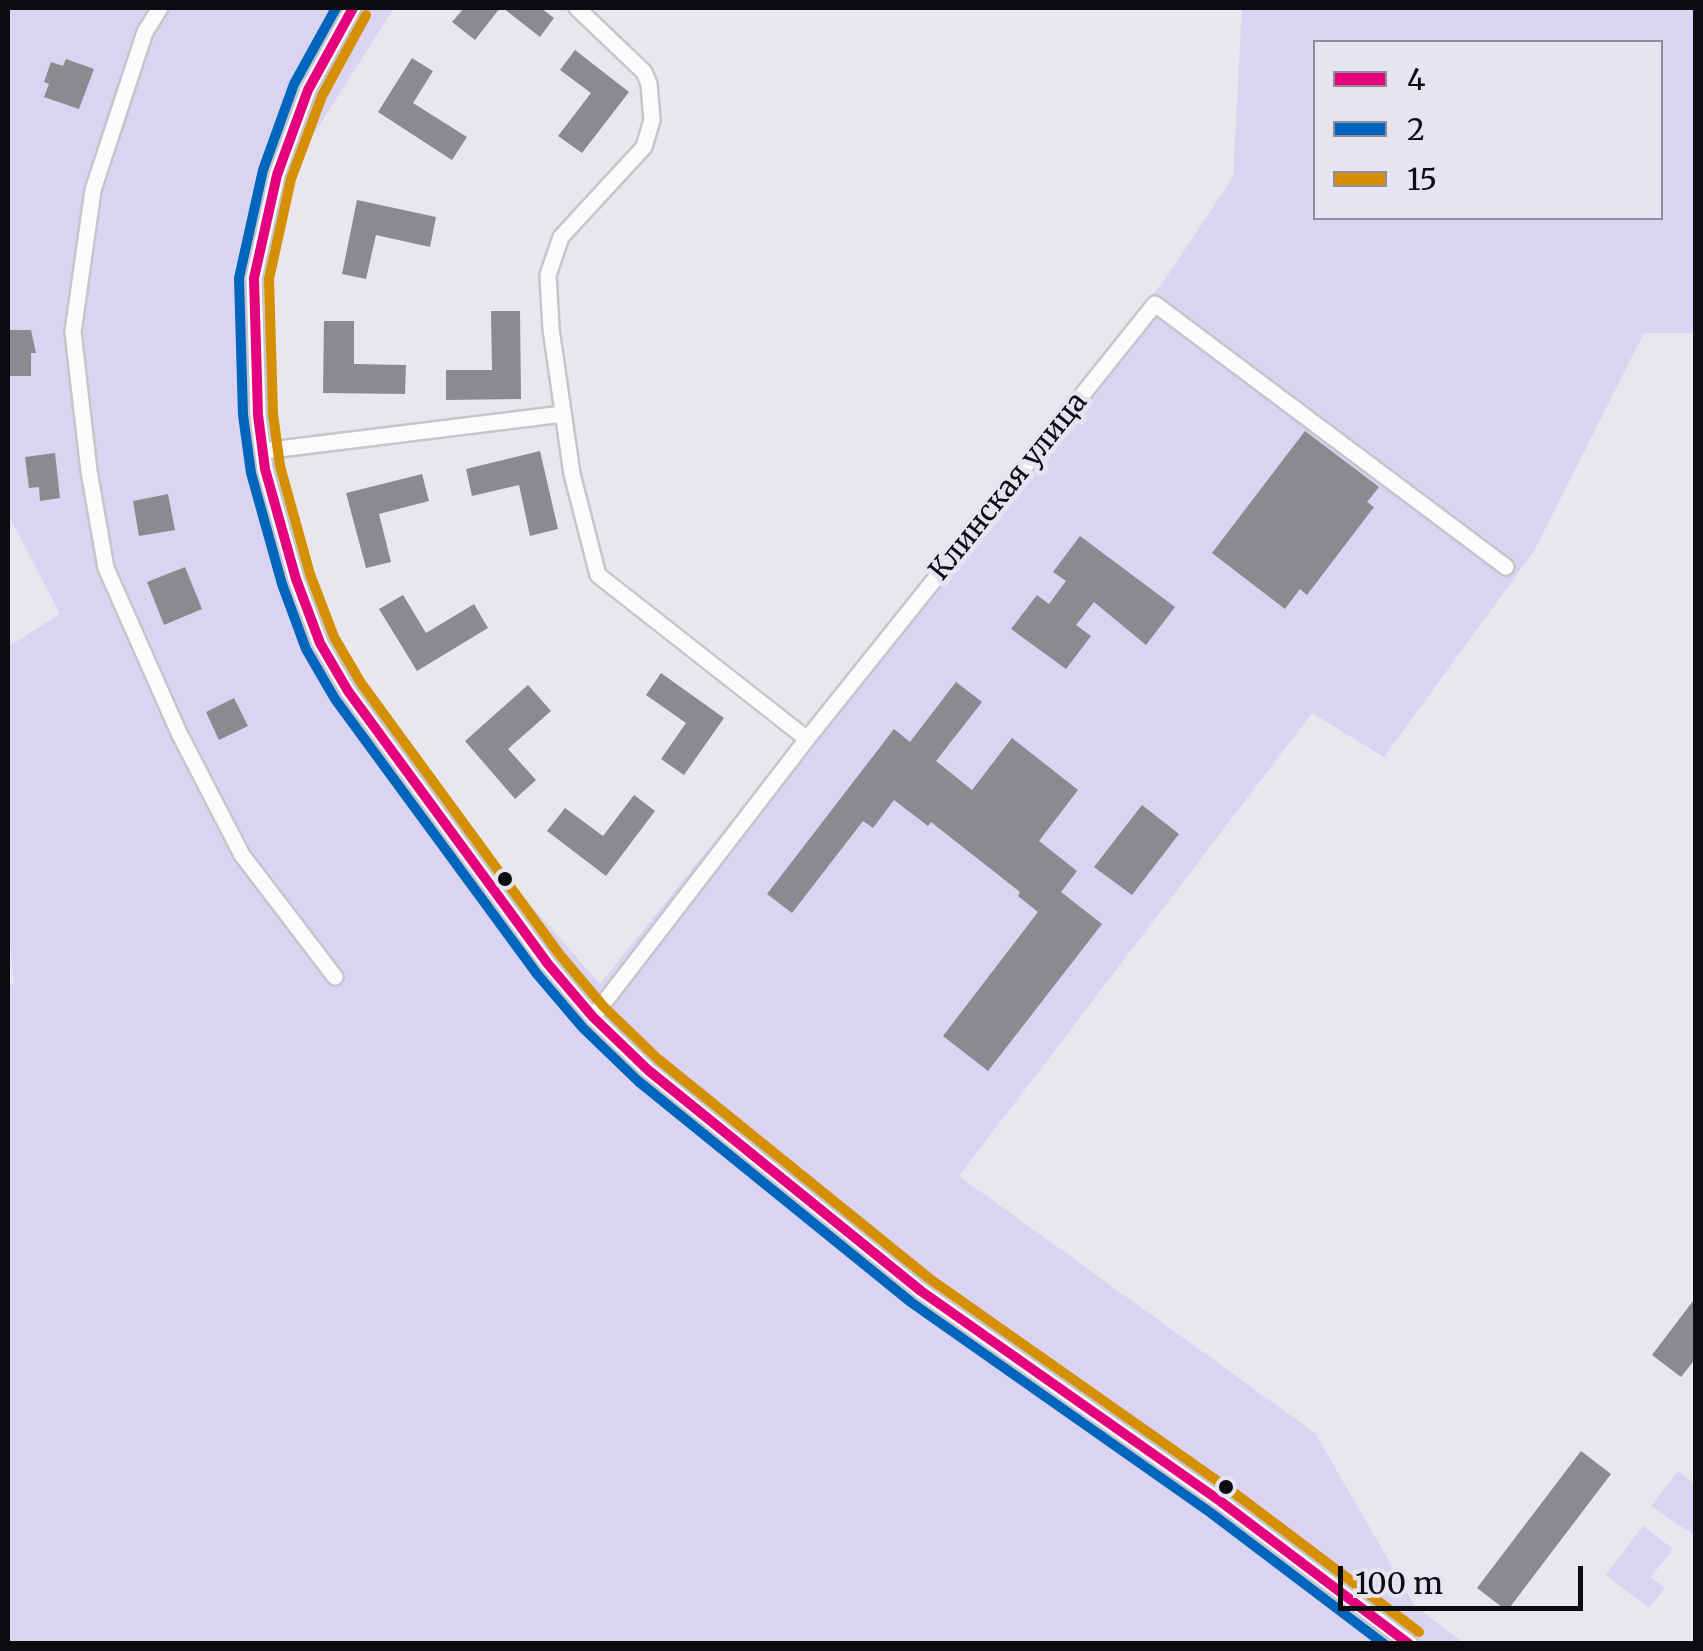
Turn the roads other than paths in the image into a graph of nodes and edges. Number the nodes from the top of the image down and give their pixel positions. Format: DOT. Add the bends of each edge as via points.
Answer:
graph roads {
  1 [pos="160,8"];
  2 [pos="353,8"];
  3 [pos="577,8"];
  4 [pos="563,414"];
  5 [pos="263,451"];
  6 [pos="1506,568"];
  7 [pos="807,739"];
  8 [pos="335,977"];
  9 [pos="593,1017"];
  10 [pos="1410,1644"];
  1 -- 8 [label="street" via="93,190 73,332 106,568 242,855"];
  2 -- 5 [label="street" via="308,90 276,175 254,278"];
  3 -- 4 [label="street" via="644,72 652,120 644,147 561,237 548,275"];
  4 -- 5 [label="street"];
  4 -- 7 [label="street" via="598,574"];
  5 -- 9 [label="street" via="296,580 348,691"];
  6 -- 7 [label="street, Клинская улица" via="1155,304"];
  7 -- 9 [label="street, Клинская улица"];
  9 -- 10 [label="street" via="648,1070 921,1291"];
}
